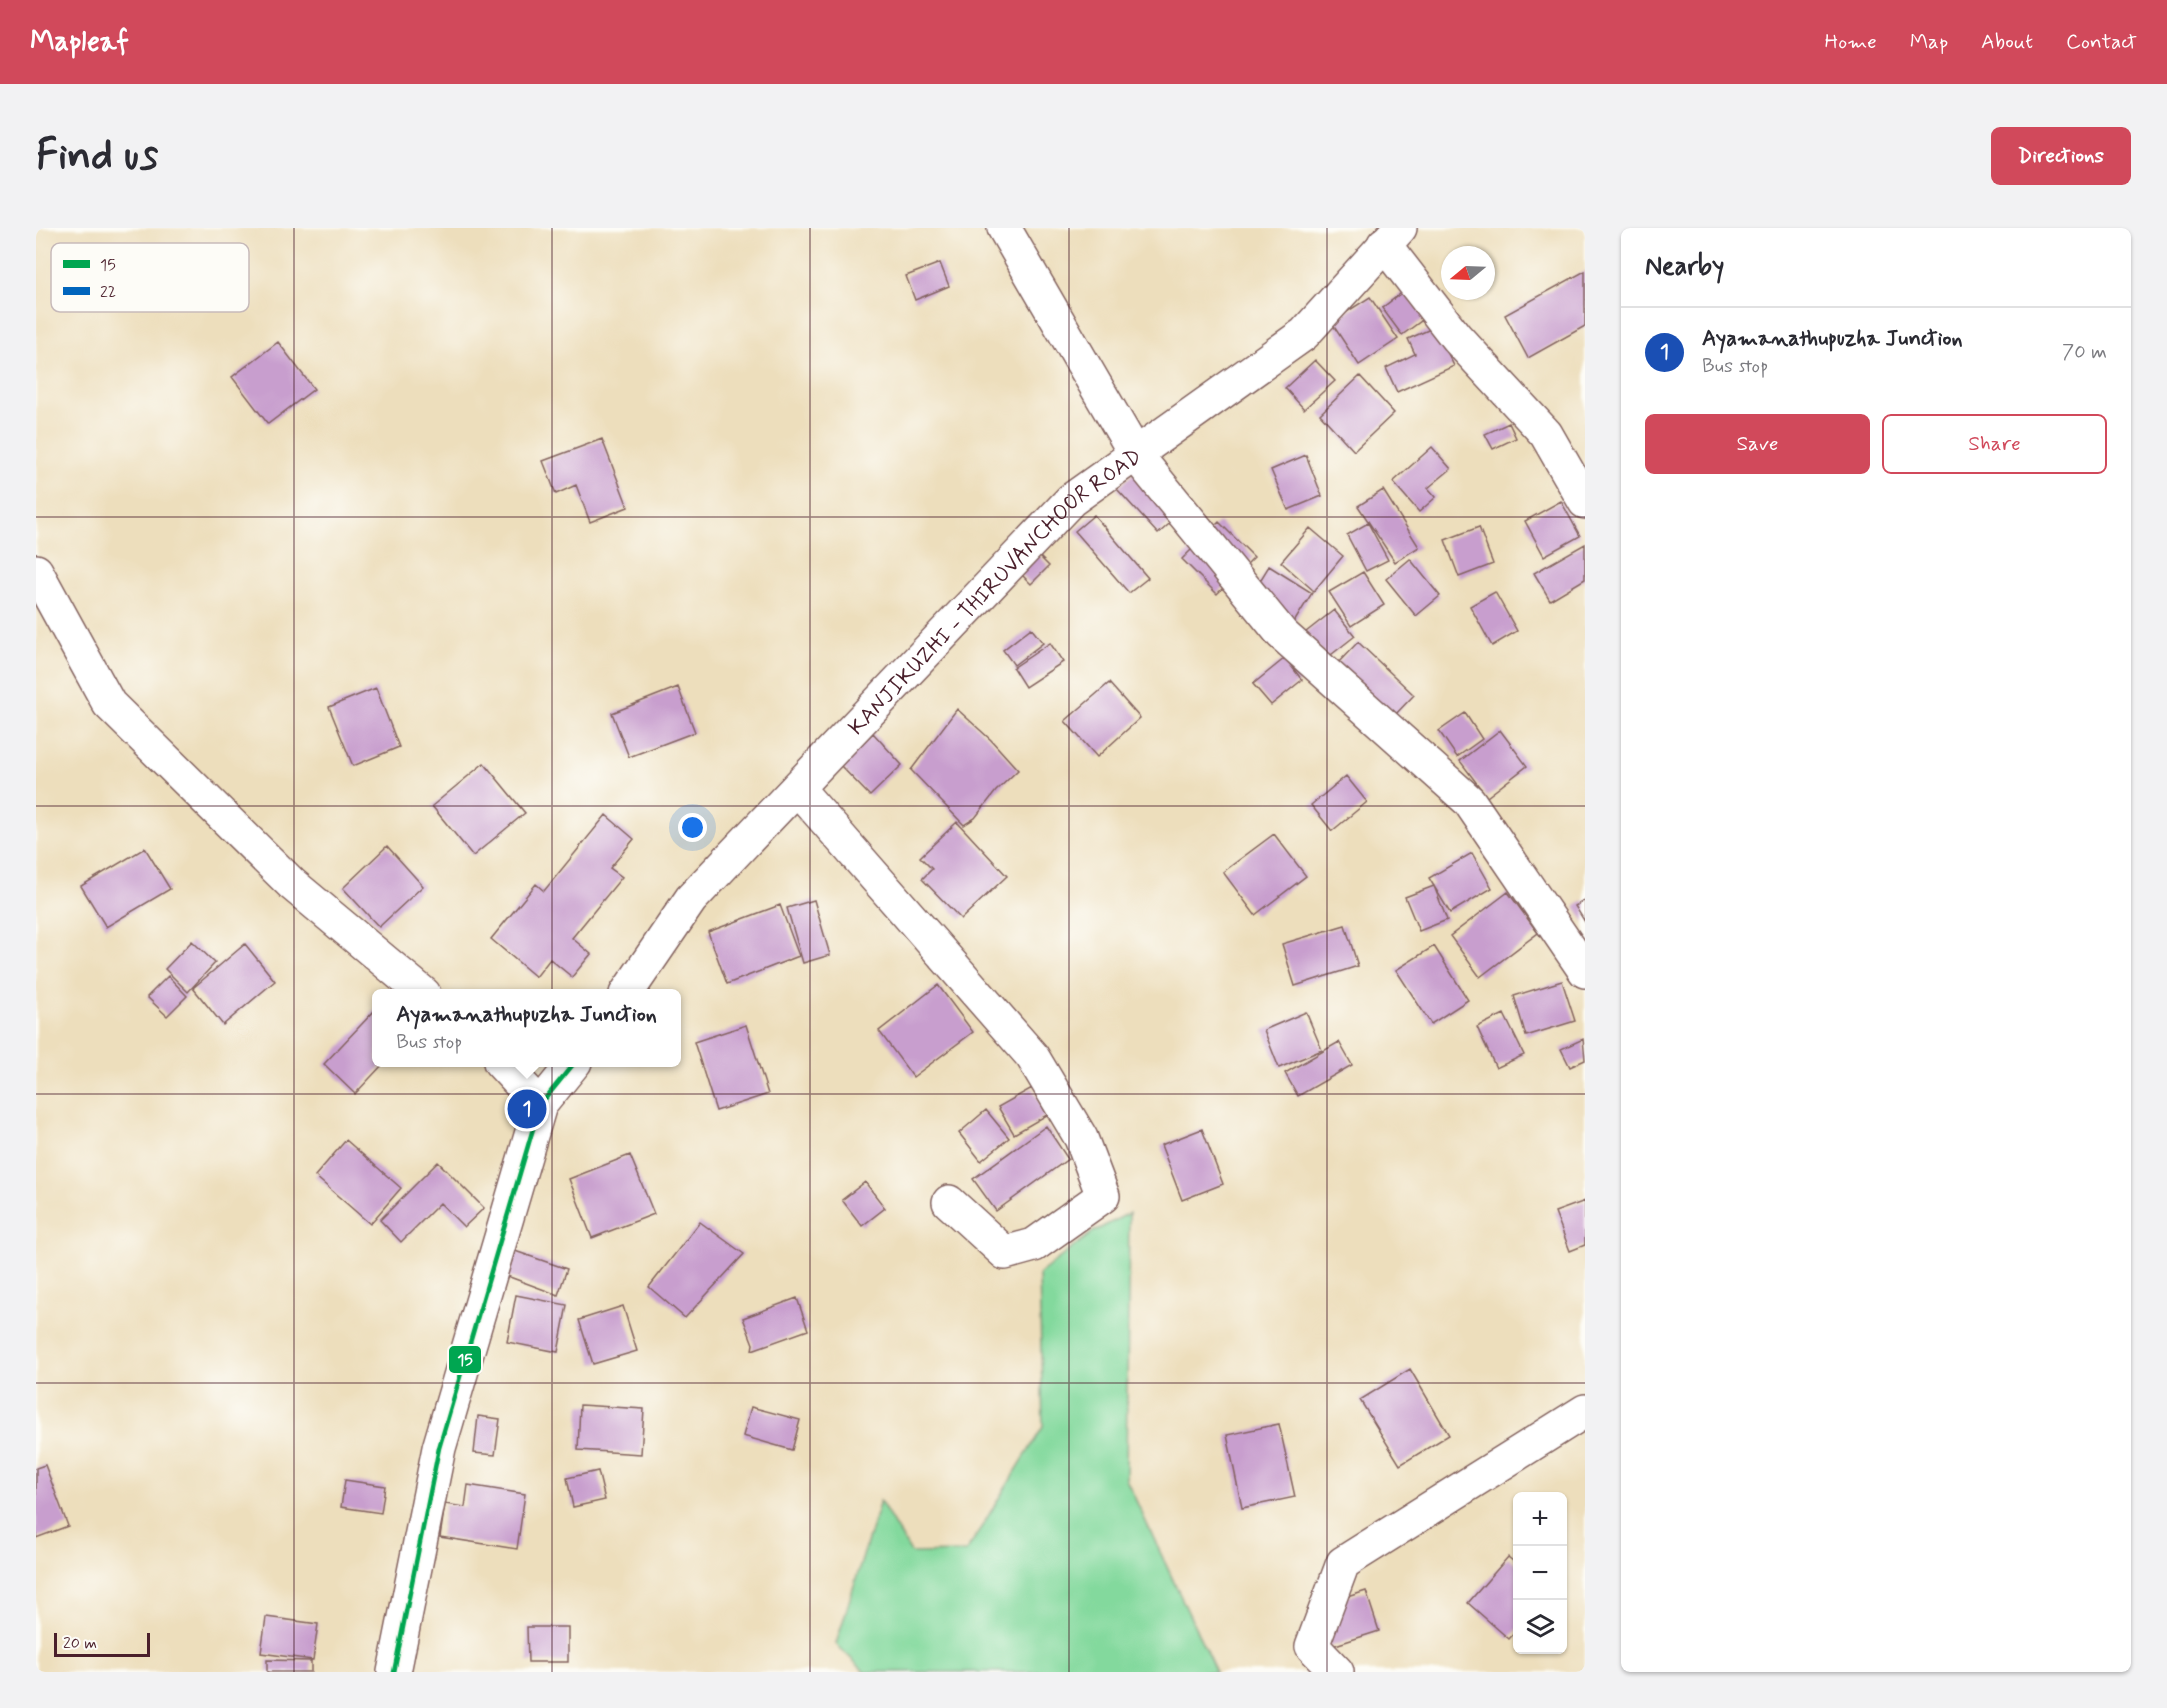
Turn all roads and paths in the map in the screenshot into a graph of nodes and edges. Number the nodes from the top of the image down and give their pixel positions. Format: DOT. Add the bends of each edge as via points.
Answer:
graph roads {
  1 [pos="1004,228"];
  2 [pos="1392,236"];
  3 [pos="1136,455"];
  4 [pos="1585,502"];
  5 [pos="36,571"];
  6 [pos="797,788"];
  7 [pos="1585,970"];
  8 [pos="419,989"];
  9 [pos="629,989"];
  10 [pos="505,1067"];
  11 [pos="571,1067"];
  12 [pos="540,1105"];
  13 [pos="949,1203"];
  14 [pos="1585,1411"];
  15 [pos="394,1672"];
  16 [pos="1337,1672"];
  1 -- 3 [label="street"];
  2 -- 3 [label="street, KANJIKUZHI - THIRUVANCHOOR ROAD" via="1304,334"];
  2 -- 4 [label="street" via="1456,337 1546,434"];
  3 -- 6 [label="street, KANJIKUZHI - THIRUVANCHOOR ROAD" via="1071,500"];
  3 -- 7 [label="street" via="1282,634 1469,801"];
  5 -- 8 [label="street" via="109,704 292,885"];
  6 -- 9 [label="street, KANJIKUZHI - THIRUVANCHOOR ROAD" via="691,899"];
  6 -- 13 [label="street" via="1032,1056 1081,1138 1103,1196 1034,1245 1005,1253"];
  10 -- 12 [label="street"];
  11 -- 12 [label="street"];
  12 -- 15 [label="street" via="439,1448"];
  14 -- 16 [label="street" via="1343,1563 1312,1646"];
}
